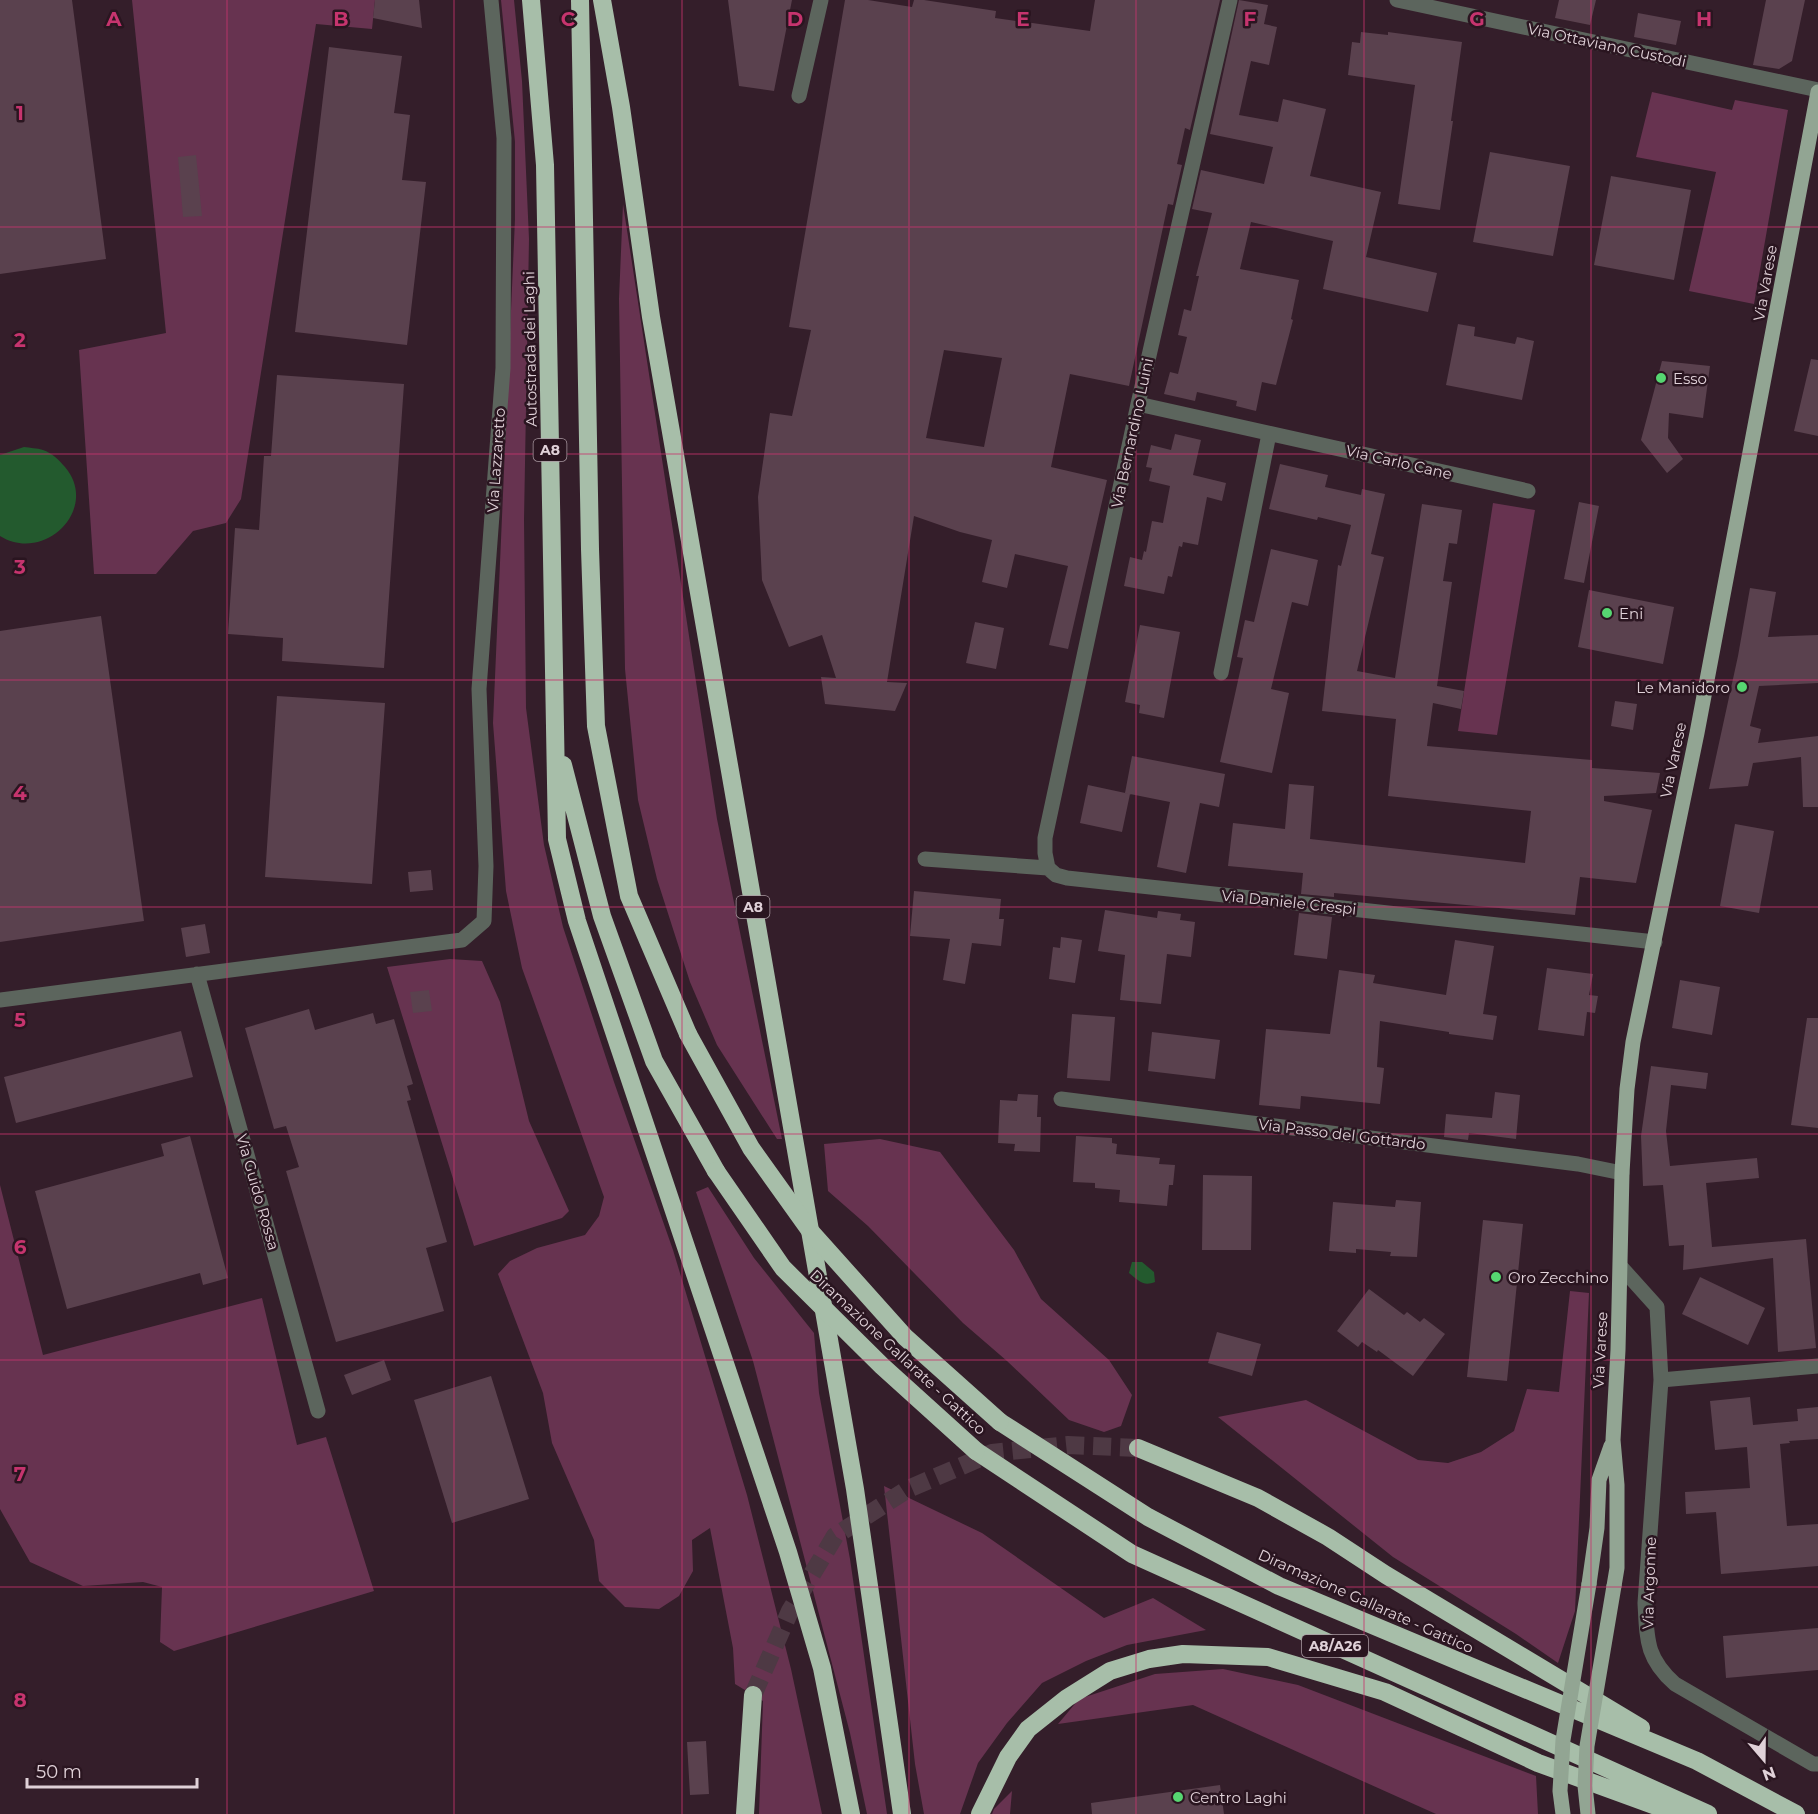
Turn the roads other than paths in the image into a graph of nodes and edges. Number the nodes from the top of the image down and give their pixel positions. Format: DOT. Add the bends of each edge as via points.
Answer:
graph roads {
  1 [pos="491,0"];
  2 [pos="531,0"];
  3 [pos="580,0"];
  4 [pos="602,0"];
  5 [pos="821,0"];
  6 [pos="1230,0"];
  7 [pos="1397,0"];
  8 [pos="1818,91"];
  9 [pos="799,96"];
  10 [pos="1138,404"];
  11 [pos="1269,434"];
  12 [pos="1528,491"];
  13 [pos="1221,673"];
  14 [pos="555,734"];
  15 [pos="925,859"];
  16 [pos="1048,868"];
  17 [pos="1655,942"];
  18 [pos="197,974"];
  19 [pos="0,1000"];
  20 [pos="1061,1099"];
  21 [pos="1622,1173"];
  22 [pos="1621,1267"];
  23 [pos="1818,1366"];
  24 [pos="1661,1380"];
  25 [pos="318,1411"];
  26 [pos="1613,1440"];
  27 [pos="1138,1448"];
  28 [pos="753,1695"];
  29 [pos="1696,1761"];
  30 [pos="1818,1764"];
  31 [pos="745,1814"];
  32 [pos="851,1814"];
  33 [pos="902,1814"];
  34 [pos="980,1814"];
  35 [pos="1563,1814"];
  36 [pos="1587,1814"];
  37 [pos="1678,1814"];
  38 [pos="1708,1814"];
  39 [pos="1796,1814"];
  1 -- 18 [label="street, Via Lazzaretto" via="504,138 503,368 479,689 486,866 484,921 462,939"];
  2 -- 14 [label="highway, Autostrada dei Laghi / A8" via="545,165"];
  3 -- 29 [label="highway, Diramazione Gallarate - Gattico, bridge" via="596,726 629,896 688,1034 751,1148 811,1232 905,1337 1000,1422 1148,1517 1279,1586"];
  4 -- 33 [label="highway, A8" via="651,317 855,1489"];
  5 -- 9 [label="street"];
  6 -- 10 [label="street, Via Bernardino Luini"];
  7 -- 8 [label="street, Via Ottaviano Custodi"];
  8 -- 17 [label="main road, Via Varese"];
  10 -- 11 [label="street, Via Carlo Cane"];
  10 -- 16 [label="street, Via Bernardino Luini" via="1045,838"];
  11 -- 12 [label="street, Via Carlo Cane"];
  11 -- 13 [label="street"];
  14 -- 32 [label="highway, A8" via="557,839 578,921 788,1552 822,1668"];
  14 -- 38 [label="highway, Diramazione Gallarate - Gattico / A8/A26, bridge" via="602,916 654,1061 716,1171 783,1268 882,1366 976,1451 1132,1554"];
  15 -- 16 [label="street, Via Daniele Crespi"];
  16 -- 17 [label="street, Via Daniele Crespi" via="1067,878"];
  17 -- 21 [label="main road, Via Varese" via="1633,1042"];
  18 -- 19 [label="street"];
  18 -- 25 [label="street, Via Guido Rossa"];
  20 -- 21 [label="street, Via Passo del Gottardo" via="1578,1164"];
  21 -- 22 [label="main road, Via Varese"];
  22 -- 24 [label="street, Via Argonne" via="1657,1307"];
  22 -- 26 [label="main road, Via Varese"];
  23 -- 24 [label="street"];
  24 -- 30 [label="street, Via Argonne" via="1645,1603 1651,1655 1659,1670 1675,1684"];
  26 -- 35 [label="main road, Via Varese, bridge" via="1599,1480 1597,1528 1563,1740"];
  26 -- 36 [label="main road, Via Varese, bridge" via="1617,1568 1587,1746"];
  27 -- 29 [label="highway" via="1258,1498 1328,1537"];
  28 -- 31 [label="highway"];
  29 -- 39 [label="highway, Diramazione Gallarate - Gattico"];
  34 -- 37 [label="highway" via="1008,1757 1028,1729 1067,1698 1110,1671 1183,1654 1268,1657 1385,1692 1538,1763"];
}
